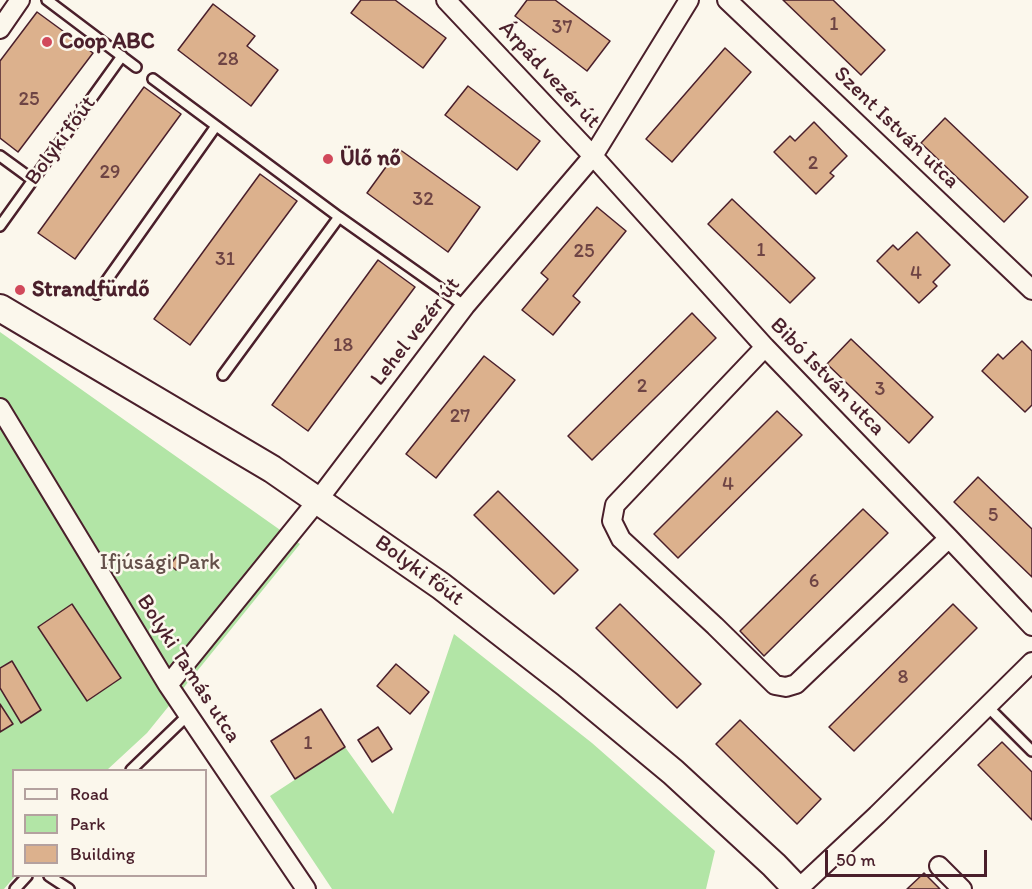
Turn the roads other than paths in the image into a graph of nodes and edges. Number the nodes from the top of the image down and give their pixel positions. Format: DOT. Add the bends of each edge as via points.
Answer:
graph roads {
  1 [pos="20,0"];
  2 [pos="47,0"];
  3 [pos="446,0"];
  4 [pos="689,0"];
  5 [pos="731,2"];
  6 [pos="0,28"];
  7 [pos="122,56"];
  8 [pos="136,67"];
  9 [pos="153,79"];
  10 [pos="216,126"];
  11 [pos="0,156"];
  12 [pos="593,156"];
  13 [pos="33,180"];
  14 [pos="339,217"];
  15 [pos="0,226"];
  16 [pos="1032,290"];
  17 [pos="97,294"];
  18 [pos="465,306"];
  19 [pos="0,308"];
  20 [pos="765,347"];
  21 [pos="223,375"];
  22 [pos="0,408"];
  23 [pos="318,500"];
  24 [pos="950,538"];
  25 [pos="1032,626"];
  26 [pos="1032,662"];
  27 [pos="168,685"];
  28 [pos="987,706"];
  29 [pos="188,715"];
  30 [pos="1032,751"];
  31 [pos="133,769"];
  32 [pos="939,866"];
  33 [pos="26,877"];
  34 [pos="51,877"];
  35 [pos="15,889"];
  36 [pos="69,889"];
  37 [pos="306,889"];
  38 [pos="798,889"];
  39 [pos="962,889"];
  1 -- 6 [label="street"];
  2 -- 7 [label="lane"];
  3 -- 12 [label="street, Árpád vezér út"];
  4 -- 12 [label="street, Lehel vezér út"];
  5 -- 16 [label="street, Szent István utca"];
  7 -- 8 [label="lane"];
  7 -- 13 [label="lane, Bolyki főút"];
  9 -- 10 [label="lane"];
  10 -- 14 [label="lane"];
  10 -- 17 [label="lane"];
  11 -- 13 [label="lane"];
  12 -- 18 [label="street, Lehel vezér út"];
  12 -- 20 [label="street, Bibó István utca"];
  13 -- 15 [label="lane, Bolyki főút"];
  14 -- 18 [label="lane"];
  14 -- 21 [label="lane"];
  18 -- 23 [label="street, Lehel vezér út"];
  19 -- 23 [label="main road, Bolyki főút"];
  20 -- 24 [label="street, Bibó István utca"];
  20 -- 24 [label="street" via="615,505 612,521 621,539 775,685 786,687 796,684"];
  22 -- 27 [label="street, Bolyki Tamás utca"];
  23 -- 27 [label="street, Lehel vezér út"];
  23 -- 38 [label="main road, Bolyki főút" via="441,586 567,684 673,772"];
  24 -- 25 [label="street, Bibó István utca"];
  26 -- 28 [label="street"];
  27 -- 29 [label="street, Bolyki Tamás utca"];
  28 -- 30 [label="lane"];
  28 -- 38 [label="street"];
  29 -- 31 [label="lane"];
  29 -- 37 [label="street, Bolyki Tamás utca"];
  32 -- 39 [label="street"];
  33 -- 35 [label="lane"];
  34 -- 36 [label="lane"];
}
